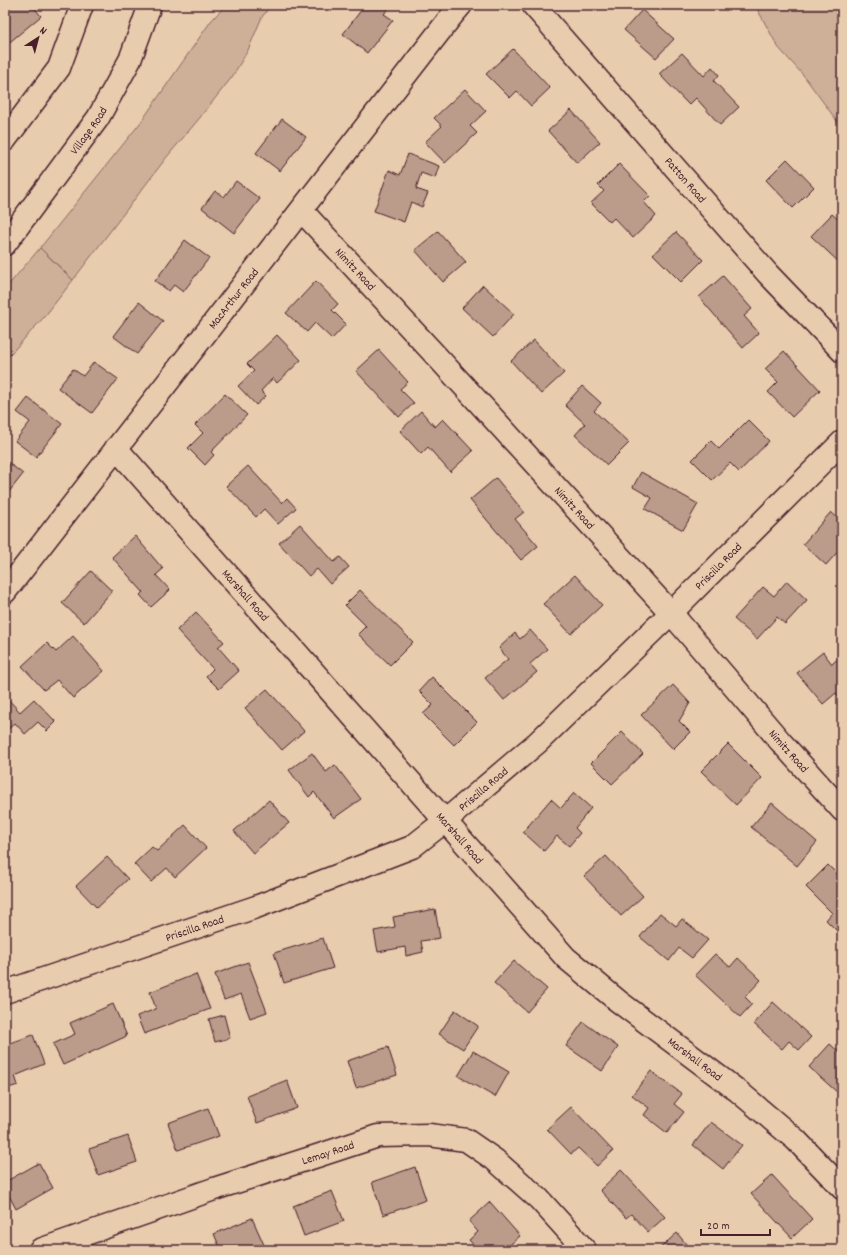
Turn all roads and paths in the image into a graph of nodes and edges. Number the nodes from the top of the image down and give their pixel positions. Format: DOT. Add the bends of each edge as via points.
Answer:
graph roads {
  1 [pos="82,5"];
  2 [pos="150,5"];
  3 [pos="461,5"];
  4 [pos="532,5"];
  5 [pos="5,140"];
  6 [pos="302,211"];
  7 [pos="5,244"];
  8 [pos="842,351"];
  9 [pos="842,442"];
  10 [pos="116,448"];
  11 [pos="5,592"];
  12 [pos="671,613"];
  13 [pos="842,810"];
  14 [pos="445,822"];
  15 [pos="5,992"];
  16 [pos="842,1188"];
  17 [pos="40,1250"];
  18 [pos="585,1250"];
  1 -- 5 [label="street" via="59,68"];
  2 -- 7 [label="street, Village Road" via="130,60 98,118"];
  3 -- 6 [label="street, MacArthur Road"];
  4 -- 8 [label="street, Patton Road" via="768,274"];
  6 -- 10 [label="street, MacArthur Road"];
  6 -- 12 [label="street, Nimitz Road"];
  9 -- 12 [label="street, Priscilla Road"];
  10 -- 11 [label="street, MacArthur Road"];
  10 -- 14 [label="street, Marshall Road"];
  12 -- 13 [label="street, Nimitz Road"];
  12 -- 14 [label="street, Priscilla Road" via="538,742"];
  14 -- 15 [label="street, Priscilla Road" via="412,847 256,907"];
  14 -- 16 [label="street, Marshall Road" via="566,958 618,1001 738,1091 796,1140"];
  17 -- 18 [label="street, Lemay Road" via="214,1189 378,1136 422,1135 466,1140 495,1160 539,1199"];
}
